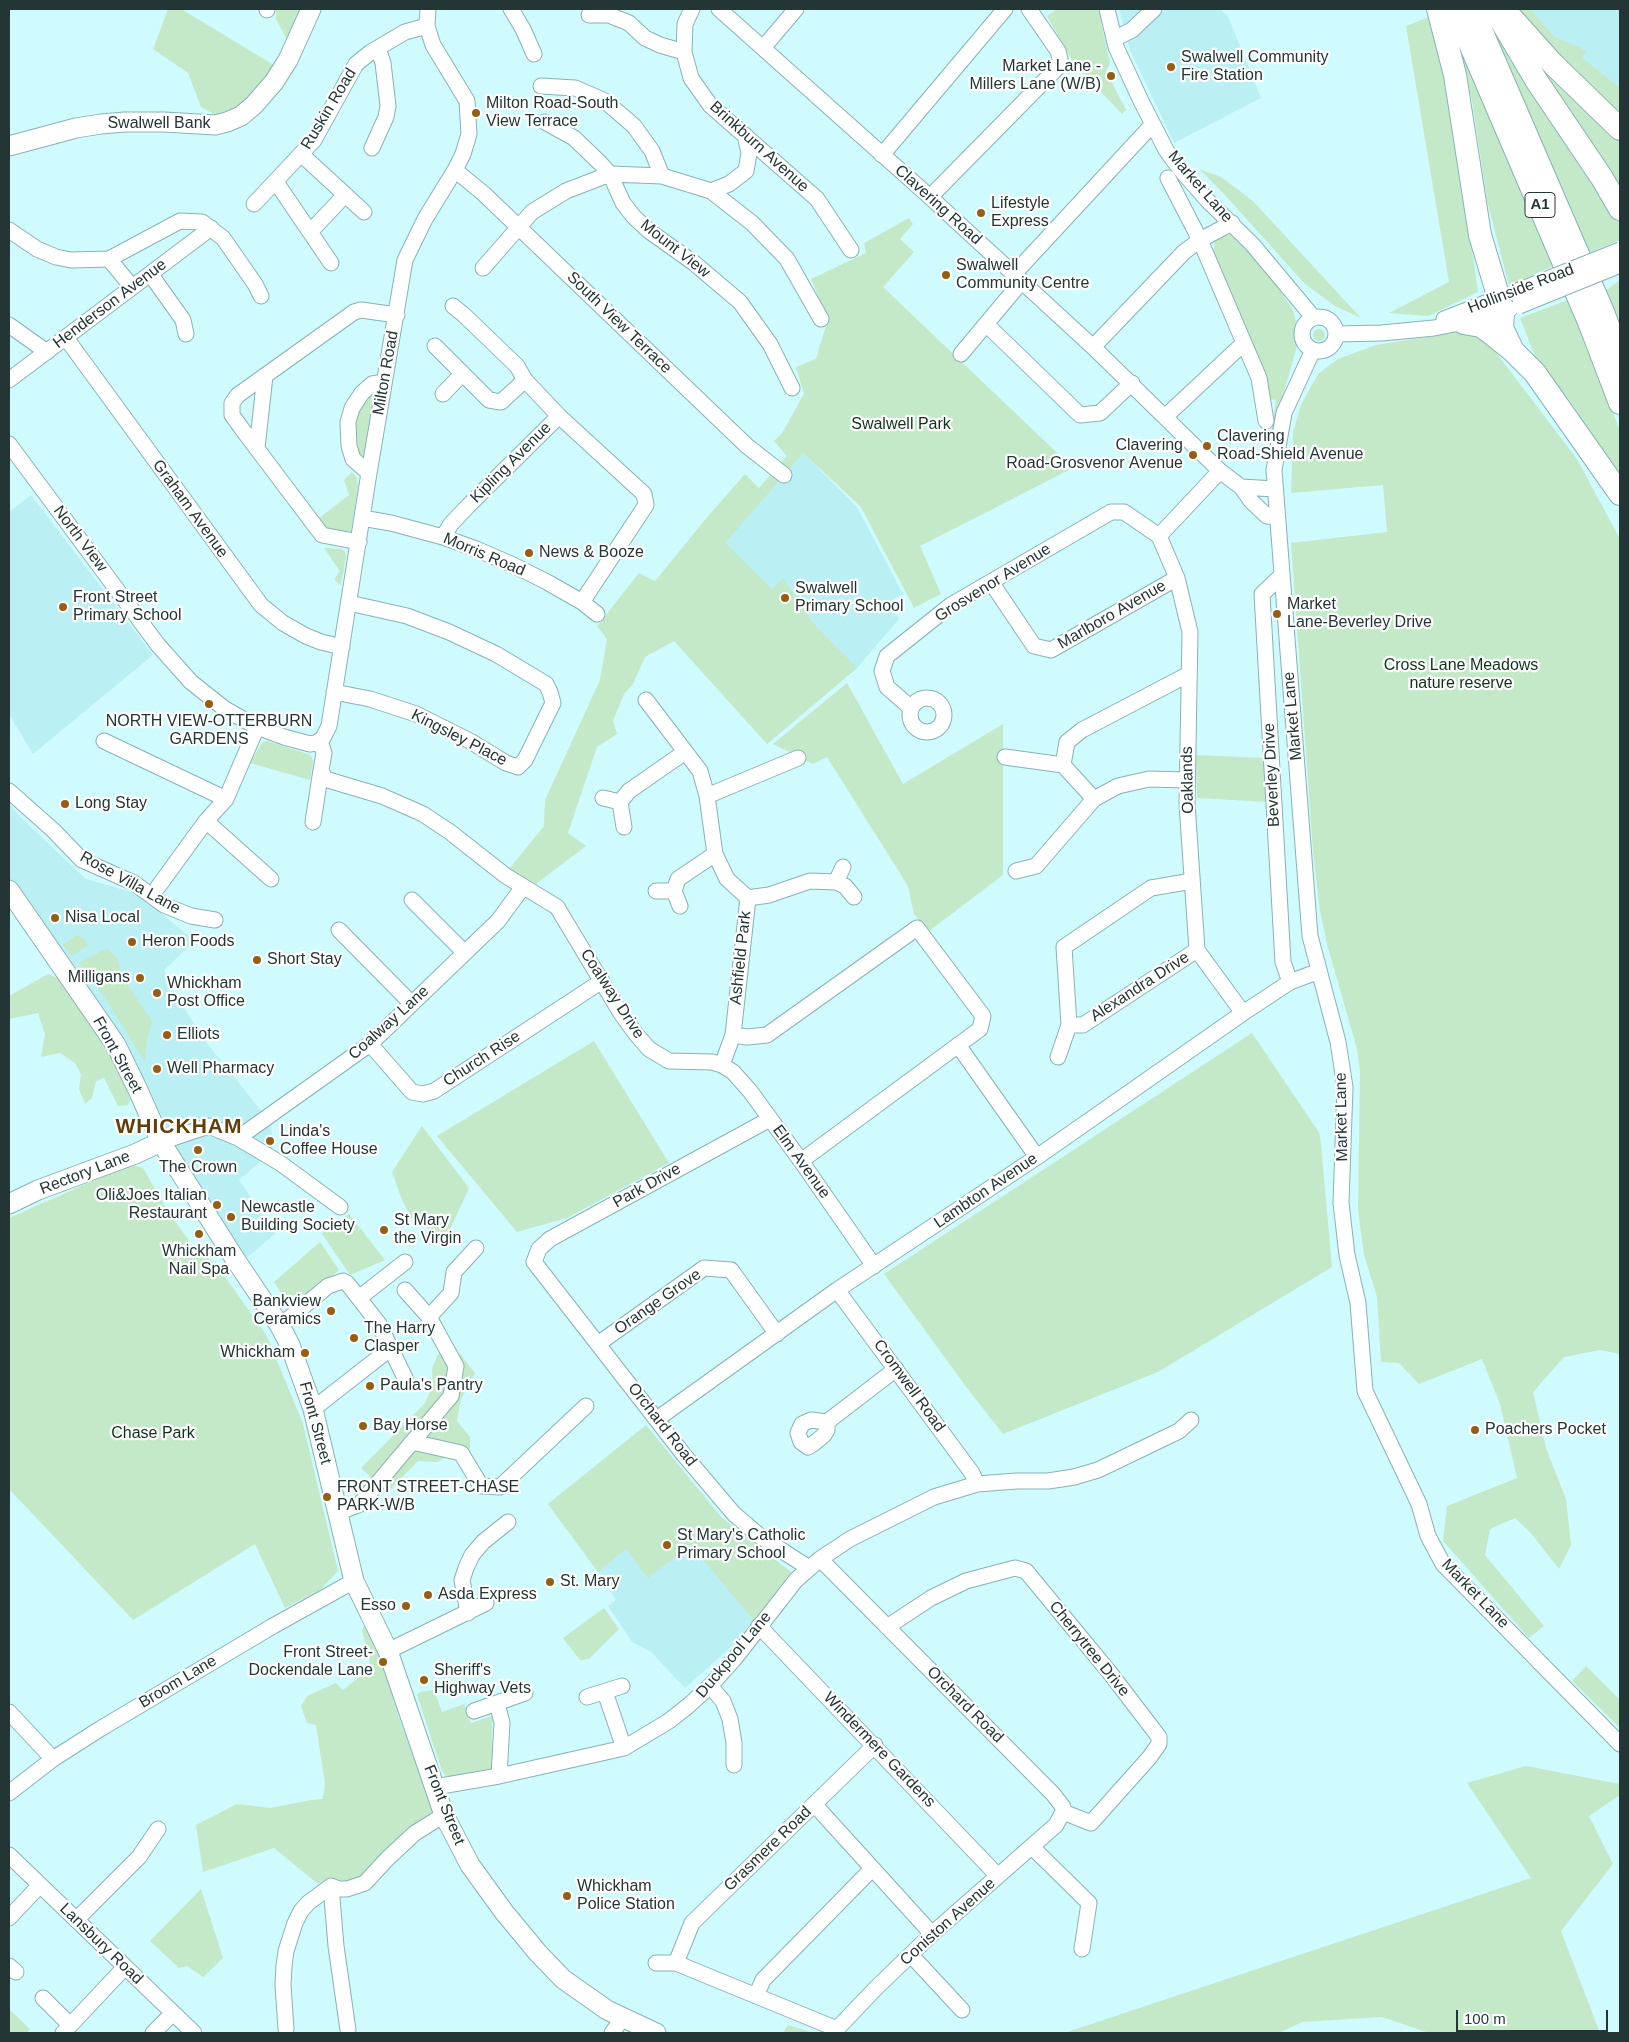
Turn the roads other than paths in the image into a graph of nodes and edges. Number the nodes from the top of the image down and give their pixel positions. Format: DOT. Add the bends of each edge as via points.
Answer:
graph roads {
  1 [pos="312,9"];
  2 [pos="428,9"];
  3 [pos="511,9"];
  4 [pos="692,9"];
  5 [pos="720,9"];
  6 [pos="796,9"];
  7 [pos="1005,9"];
  8 [pos="1029,9"];
  9 [pos="1107,9"];
  10 [pos="1154,9"];
  11 [pos="1438,9"];
  12 [pos="1455,9"];
  13 [pos="1472,9"];
  14 [pos="1494,9"];
  15 [pos="1503,9"];
  16 [pos="589,14"];
  17 [pos="427,26"];
  18 [pos="1114,39"];
  19 [pos="378,48"];
  20 [pos="764,48"];
  21 [pos="684,52"];
  22 [pos="534,54"];
  23 [pos="541,86"];
  24 [pos="545,122"];
  25 [pos="1152,125"];
  26 [pos="1620,129"];
  27 [pos="744,135"];
  28 [pos="9,146"];
  29 [pos="372,148"];
  30 [pos="301,154"];
  31 [pos="882,155"];
  32 [pos="455,170"];
  33 [pos="610,174"];
  34 [pos="662,176"];
  35 [pos="1168,178"];
  36 [pos="276,182"];
  37 [pos="711,191"];
  38 [pos="345,195"];
  39 [pos="930,197"];
  40 [pos="254,204"];
  41 [pos="1620,209"];
  42 [pos="364,212"];
  43 [pos="1232,224"];
  44 [pos="519,227"];
  45 [pos="211,228"];
  46 [pos="9,230"];
  47 [pos="310,232"];
  48 [pos="1200,240"];
  49 [pos="851,250"];
  50 [pos="1620,250"];
  51 [pos="109,259"];
  52 [pos="331,264"];
  53 [pos="1620,265"];
  54 [pos="483,268"];
  55 [pos="151,275"];
  56 [pos="1018,277"];
  57 [pos="132,287"];
  58 [pos="261,296"];
  59 [pos="1509,302"];
  60 [pos="453,306"];
  61 [pos="397,315"];
  62 [pos="1313,318"];
  63 [pos="821,319"];
  64 [pos="1464,323"];
  65 [pos="986,324"];
  66 [pos="9,325"];
  67 [pos="1421,328"];
  68 [pos="186,334"];
  69 [pos="1337,334"];
  70 [pos="66,338"];
  71 [pos="1244,343"];
  72 [pos="435,346"];
  73 [pos="1093,347"];
  74 [pos="1313,350"];
  75 [pos="1513,351"];
  76 [pos="47,352"];
  77 [pos="961,354"];
  78 [pos="1620,358"];
  79 [pos="462,374"];
  80 [pos="265,376"];
  81 [pos="9,380"];
  82 [pos="525,380"];
  83 [pos="384,382"];
  84 [pos="1132,383"];
  85 [pos="792,388"];
  86 [pos="443,394"];
  87 [pos="1620,403"];
  88 [pos="559,416"];
  89 [pos="1166,416"];
  90 [pos="1266,421"];
  91 [pos="257,448"];
  92 [pos="10,450"];
  93 [pos="1220,471"];
  94 [pos="369,474"];
  95 [pos="784,475"];
  96 [pos="1241,487"];
  97 [pos="1275,488"];
  98 [pos="1620,494"];
  99 [pos="1277,517"];
  100 [pos="362,518"];
  101 [pos="443,536"];
  102 [pos="1159,536"];
  103 [pos="359,542"];
  104 [pos="1281,576"];
  105 [pos="1177,578"];
  106 [pos="992,582"];
  107 [pos="582,602"];
  108 [pos="349,603"];
  109 [pos="597,614"];
  110 [pos="342,647"];
  111 [pos="1189,674"];
  112 [pos="334,692"];
  113 [pos="646,700"];
  114 [pos="911,708"];
  115 [pos="257,727"];
  116 [pos="104,741"];
  117 [pos="320,741"];
  118 [pos="685,752"];
  119 [pos="1005,757"];
  120 [pos="798,758"];
  121 [pos="1063,765"];
  122 [pos="322,770"];
  123 [pos="1187,780"];
  124 [pos="9,790"];
  125 [pos="707,796"];
  126 [pos="603,798"];
  127 [pos="226,799"];
  128 [pos="1094,799"];
  129 [pos="620,802"];
  130 [pos="206,821"];
  131 [pos="313,822"];
  132 [pos="624,827"];
  133 [pos="715,854"];
  134 [pos="843,867"];
  135 [pos="1016,871"];
  136 [pos="271,879"];
  137 [pos="1192,881"];
  138 [pos="836,882"];
  139 [pos="158,887"];
  140 [pos="523,887"];
  141 [pos="9,890"];
  142 [pos="656,891"];
  143 [pos="674,891"];
  144 [pos="854,897"];
  145 [pos="748,898"];
  146 [pos="412,900"];
  147 [pos="680,906"];
  148 [pos="215,920"];
  149 [pos="338,930"];
  150 [pos="1197,950"];
  151 [pos="465,953"];
  152 [pos="1319,971"];
  153 [pos="602,981"];
  154 [pos="1290,982"];
  155 [pos="412,1004"];
  156 [pos="1243,1013"];
  157 [pos="1069,1025"];
  158 [pos="733,1035"];
  159 [pos="370,1044"];
  160 [pos="958,1045"];
  161 [pos="1058,1057"];
  162 [pos="722,1065"];
  163 [pos="770,1119"];
  164 [pos="238,1138"];
  165 [pos="161,1142"];
  166 [pos="1037,1157"];
  167 [pos="801,1161"];
  168 [pos="9,1204"];
  169 [pos="340,1207"];
  170 [pos="476,1248"];
  171 [pos="405,1262"];
  172 [pos="534,1262"];
  173 [pos="874,1266"];
  174 [pos="405,1290"];
  175 [pos="837,1290"];
  176 [pos="359,1298"];
  177 [pos="429,1317"];
  178 [pos="280,1326"];
  179 [pos="777,1334"];
  180 [pos="598,1344"];
  181 [pos="391,1348"];
  182 [pos="896,1369"];
  183 [pos="405,1378"];
  184 [pos="586,1406"];
  185 [pos="313,1409"];
  186 [pos="657,1419"];
  187 [pos="1191,1420"];
  188 [pos="827,1422"];
  189 [pos="412,1442"];
  190 [pos="977,1484"];
  191 [pos="338,1513"];
  192 [pos="508,1522"];
  193 [pos="814,1563"];
  194 [pos="354,1581"];
  195 [pos="486,1603"];
  196 [pos="468,1613"];
  197 [pos="760,1626"];
  198 [pos="888,1627"];
  199 [pos="388,1651"];
  200 [pos="622,1686"];
  201 [pos="710,1686"];
  202 [pos="605,1692"];
  203 [pos="525,1693"];
  204 [pos="587,1698"];
  205 [pos="497,1703"];
  206 [pos="474,1711"];
  207 [pos="9,1712"];
  208 [pos="1620,1744"];
  209 [pos="875,1745"];
  210 [pos="624,1748"];
  211 [pos="52,1759"];
  212 [pos="735,1765"];
  213 [pos="499,1776"];
  214 [pos="434,1787"];
  215 [pos="9,1792"];
  216 [pos="814,1804"];
  217 [pos="1063,1812"];
  218 [pos="444,1814"];
  219 [pos="158,1829"];
  220 [pos="1032,1847"];
  221 [pos="9,1855"];
  222 [pos="872,1869"];
  223 [pos="998,1876"];
  224 [pos="40,1885"];
  225 [pos="331,1886"];
  226 [pos="9,1918"];
  227 [pos="76,1920"];
  228 [pos="932,1934"];
  229 [pos="1082,1949"];
  230 [pos="911,1955"];
  231 [pos="656,1963"];
  232 [pos="676,1963"];
  233 [pos="125,1967"];
  234 [pos="756,1996"];
  235 [pos="42,1998"];
  236 [pos="962,2010"];
  237 [pos="173,2013"];
  238 [pos="617,2026"];
  239 [pos="286,2028"];
  240 [pos="67,2029"];
  241 [pos="348,2030"];
  242 [pos="835,2031"];
  243 [pos="153,2033"];
  244 [pos="194,2033"];
  245 [pos="656,2033"];
  1 -- 28 [label="main road, Swalwell Bank" via="274,82 241,116 216,125 164,122 101,124"];
  2 -- 17 [label="street"];
  3 -- 22 [label="street"];
  4 -- 21 [label="street, Brinkburn Avenue" via="685,24"];
  5 -- 20 [label="street, Clavering Road"];
  6 -- 20 [label="street"];
  7 -- 31 [label="street"];
  8 -- 39 [label="street" via="1058,51 1058,67"];
  9 -- 18 [label="street, Market Lane"];
  10 -- 18 [label="street" via="1132,30"];
  11 -- 59 [label="highway" via="1454,74 1480,235"];
  12 -- 87 [label="highway, A1" via="1589,322"];
  13 -- 78 [label="highway, A1"];
  14 -- 41 [label="highway"];
  15 -- 26 [label="highway" via="1553,64"];
  16 -- 21 [label="street" via="616,18 653,42"];
  17 -- 19 [label="street, Ruskin Road" via="405,32"];
  17 -- 32 [label="street, Milton Road" via="433,45 467,101 469,134 464,154"];
  18 -- 25 [label="street, Market Lane"];
  19 -- 29 [label="street" via="388,106"];
  19 -- 30 [label="street, Ruskin Road" via="356,64 314,140"];
  20 -- 31 [label="street, Clavering Road"];
  21 -- 27 [label="street, Brinkburn Avenue" via="692,78 710,105"];
  23 -- 34 [label="street" via="576,88 605,101 652,151"];
  24 -- 33 [label="street, Mount View" via="574,138"];
  25 -- 43 [label="street, Market Lane" via="1180,169"];
  25 -- 56 [label="street"];
  27 -- 37 [label="street" via="749,153 746,171 730,184"];
  27 -- 49 [label="street, Brinkburn Avenue" via="817,199"];
  30 -- 36 [label="street, Ruskin Road"];
  30 -- 38 [label="street"];
  31 -- 39 [label="street, Clavering Road"];
  32 -- 44 [label="street, South View Terrace"];
  32 -- 61 [label="street, Milton Road" via="421,226 405,260"];
  33 -- 34 [label="street"];
  33 -- 44 [label="street" via="566,191 532,212"];
  33 -- 85 [label="street, Mount View" via="623,203 634,217 740,302 770,344"];
  34 -- 37 [label="street"];
  35 -- 48 [label="street, Market Lane"];
  36 -- 40 [label="street, Ruskin Road"];
  36 -- 47 [label="street"];
  37 -- 63 [label="street" via="752,224 786,259"];
  38 -- 42 [label="street"];
  38 -- 47 [label="street"];
  39 -- 56 [label="street, Clavering Road"];
  43 -- 48 [label="street"];
  43 -- 62 [label="street, Market Lane" via="1269,263"];
  44 -- 54 [label="street"];
  44 -- 95 [label="street, South View Terrace" via="747,446"];
  45 -- 51 [label="street" via="202,222 180,221"];
  45 -- 55 [label="street, Henderson Avenue"];
  45 -- 58 [label="street" via="223,238"];
  46 -- 51 [label="street" via="37,249 56,257"];
  47 -- 52 [label="street"];
  48 -- 71 [label="street, Market Lane"];
  48 -- 73 [label="street" via="1184,252"];
  50 -- 59 [label="street, Hollinside Road, bridge"];
  51 -- 57 [label="street"];
  53 -- 59 [label="street, Hollinside Road, bridge"];
  55 -- 57 [label="street, Henderson Avenue"];
  55 -- 68 [label="street" via="183,320"];
  56 -- 65 [label="street"];
  56 -- 73 [label="street, Clavering Road"];
  57 -- 70 [label="street, Henderson Avenue"];
  59 -- 64 [label="street, Hollinside Road"];
  59 -- 67 [label="street, Hollinside Road"];
  59 -- 75 [label="highway" via="1502,328"];
  60 -- 82 [label="street" via="517,366"];
  61 -- 80 [label="street" via="354,312"];
  61 -- 83 [label="street, Milton Road"];
  62 -- 69 [label="street" via="1329,319"];
  62 -- 74 [label="street" via="1304,325 1302,337"];
  64 -- 67 [label="street, Hollinside Road"];
  64 -- 75 [label="highway" via="1481,326"];
  65 -- 77 [label="street"];
  65 -- 84 [label="street" via="1080,415 1100,413"];
  66 -- 76 [label="street"];
  67 -- 69 [label="street, Hollinside Road"];
  69 -- 74 [label="street" via="1329,348 1319,352"];
  70 -- 76 [label="street, Henderson Avenue"];
  70 -- 110 [label="street, Graham Avenue" via="261,605 284,624 306,636"];
  71 -- 89 [label="street"];
  71 -- 90 [label="street, Market Lane" via="1259,378"];
  72 -- 79 [label="street"];
  73 -- 84 [label="street, Clavering Road"];
  74 -- 97 [label="street, Market Lane" via="1284,412 1274,470"];
  75 -- 98 [label="highway" via="1545,385"];
  76 -- 81 [label="street, Henderson Avenue"];
  79 -- 82 [label="street" via="489,400 502,402"];
  79 -- 86 [label="street"];
  80 -- 91 [label="street"];
  80 -- 91 [label="street" via="234,398 232,403 232,415"];
  82 -- 88 [label="street"];
  83 -- 94 [label="street, Milton Road"];
  83 -- 94 [label="street" via="372,384 362,393 348,422 353,459"];
  84 -- 89 [label="street, Clavering Road"];
  88 -- 101 [label="street, Kipling Avenue" via="468,506"];
  88 -- 107 [label="street, Kipling Avenue" via="644,494 646,505"];
  89 -- 93 [label="street, Clavering Road"];
  91 -- 103 [label="street" via="322,535"];
  92 -- 115 [label="street, North View" via="171,660 191,682 225,709"];
  93 -- 96 [label="street, Clavering Road"];
  93 -- 102 [label="street"];
  94 -- 100 [label="street, Milton Road"];
  96 -- 97 [label="street"];
  96 -- 99 [label="street, Clavering Road" via="1268,516"];
  97 -- 99 [label="street, Market Lane"];
  99 -- 104 [label="street, Market Lane"];
  100 -- 101 [label="street, Morris Road"];
  100 -- 103 [label="street, Milton Road"];
  101 -- 107 [label="street, Morris Road" via="513,565"];
  102 -- 105 [label="street, Oaklands"];
  102 -- 106 [label="street, Grosvenor Avenue" via="1124,512 1111,512"];
  103 -- 108 [label="street, Milton Road"];
  104 -- 152 [label="street, Market Lane" via="1310,936"];
  104 -- 154 [label="street, Beverley Drive" via="1262,594 1283,962"];
  105 -- 106 [label="street, Marlboro Avenue" via="1051,650 1034,646"];
  105 -- 111 [label="street, Oaklands" via="1190,632"];
  106 -- 114 [label="street, Grosvenor Avenue" via="951,605 887,656 882,671 888,686"];
  107 -- 109 [label="street, Morris Road"];
  108 -- 110 [label="street, Milton Road"];
  108 -- 112 [label="street, Kingsley Place" via="407,616 496,654 546,684 553,703 525,760 518,767 506,764 470,741 416,714 370,699"];
  110 -- 112 [label="street, Milton Road"];
  111 -- 121 [label="street" via="1082,730 1067,742"];
  111 -- 123 [label="street, Oaklands"];
  112 -- 117 [label="street, Milton Road" via="328,729"];
  113 -- 118 [label="street, Ashfield Park"];
  115 -- 117 [label="street, North View" via="310,744"];
  115 -- 127 [label="street"];
  116 -- 127 [label="street"];
  117 -- 122 [label="street" via="324,750"];
  118 -- 125 [label="street, Ashfield Park" via="700,771"];
  118 -- 129 [label="street" via="629,791"];
  119 -- 121 [label="street"];
  120 -- 125 [label="street"];
  121 -- 128 [label="street"];
  122 -- 131 [label="street"];
  122 -- 140 [label="street, Coalway Drive" via="327,780 382,796 423,814"];
  123 -- 128 [label="street" via="1133,782"];
  123 -- 137 [label="street, Oaklands"];
  124 -- 148 [label="street, Rose Villa Lane" via="82,860 134,883 164,905 191,916"];
  125 -- 133 [label="street, Ashfield Park"];
  126 -- 129 [label="street"];
  127 -- 130 [label="street"];
  128 -- 135 [label="street" via="1036,866"];
  129 -- 132 [label="street"];
  130 -- 136 [label="street"];
  130 -- 139 [label="street"];
  133 -- 143 [label="street" via="678,879"];
  133 -- 145 [label="street, Ashfield Park" via="728,878"];
  134 -- 138 [label="street"];
  137 -- 150 [label="street, Oaklands"];
  137 -- 157 [label="street, Alexandra Drive" via="1150,888 1064,947"];
  138 -- 144 [label="street" via="845,886"];
  138 -- 145 [label="street" via="810,881 769,896"];
  140 -- 151 [label="street, Coalway Lane" via="498,921"];
  140 -- 153 [label="street, Coalway Drive" via="557,907"];
  141 -- 165 [label="main road, Front Street" via="116,1045"];
  142 -- 143 [label="street"];
  143 -- 147 [label="street"];
  145 -- 158 [label="street, Ashfield Park"];
  146 -- 151 [label="street"];
  149 -- 155 [label="street"];
  150 -- 156 [label="street"];
  150 -- 157 [label="street, Alexandra Drive" via="1083,1024"];
  151 -- 155 [label="street, Coalway Lane"];
  152 -- 154 [label="street, Lambton Avenue"];
  152 -- 208 [label="street, Market Lane" via="1338,1042 1345,1087 1341,1203 1347,1255 1358,1303 1366,1390 1443,1564"];
  153 -- 159 [label="street, Church Rise" via="434,1091 423,1094 412,1092"];
  153 -- 162 [label="street, Coalway Drive" via="649,1049 669,1061"];
  154 -- 156 [label="street, Lambton Avenue"];
  155 -- 159 [label="street, Coalway Lane"];
  156 -- 166 [label="street, Lambton Avenue"];
  157 -- 161 [label="street"];
  158 -- 160 [label="street" via="767,1035 917,928 983,1016 980,1029"];
  158 -- 162 [label="street, Ashfield Park"];
  159 -- 164 [label="street, Coalway Lane"];
  160 -- 166 [label="street"];
  160 -- 167 [label="street"];
  162 -- 163 [label="street, Elm Avenue" via="733,1072"];
  163 -- 167 [label="street, Elm Avenue"];
  163 -- 172 [label="street, Park Drive" via="550,1238 539,1249"];
  164 -- 165 [label="street" via="209,1126"];
  164 -- 169 [label="street" via="280,1163"];
  165 -- 168 [label="main road, Rectory Lane"];
  165 -- 178 [label="main road, Front Street"];
  166 -- 173 [label="street, Lambton Avenue"];
  167 -- 173 [label="street, Elm Avenue"];
  170 -- 177 [label="street" via="454,1272 451,1293"];
  171 -- 176 [label="street"];
  172 -- 180 [label="street, Orchard Road"];
  173 -- 175 [label="street, Lambton Avenue"];
  174 -- 177 [label="street"];
  175 -- 179 [label="street, Lambton Avenue"];
  175 -- 182 [label="street, Cromwell Road"];
  176 -- 178 [label="street" via="347,1283 338,1281"];
  176 -- 181 [label="street"];
  177 -- 189 [label="street" via="456,1366 451,1396"];
  178 -- 185 [label="main road, Front Street"];
  179 -- 180 [label="street, Orange Grove" via="731,1270 704,1268"];
  179 -- 186 [label="street, Lambton Avenue"];
  180 -- 186 [label="street, Orchard Road"];
  181 -- 183 [label="street"];
  181 -- 185 [label="street"];
  182 -- 188 [label="street"];
  182 -- 190 [label="street, Cromwell Road"];
  184 -- 189 [label="street" via="500,1487 481,1486 461,1453"];
  185 -- 191 [label="main road, Front Street"];
  186 -- 193 [label="street, Orchard Road" via="734,1514 762,1537"];
  187 -- 190 [label="street, Duckpool Lane" via="1178,1431 1098,1470 1048,1481"];
  189 -- 191 [label="street" via="360,1504"];
  190 -- 193 [label="street, Duckpool Lane" via="934,1497 850,1539"];
  191 -- 194 [label="main road, Front Street"];
  192 -- 196 [label="street" via="483,1542 466,1568 462,1580"];
  193 -- 197 [label="street, Duckpool Lane" via="796,1580"];
  193 -- 198 [label="street, Orchard Road"];
  194 -- 199 [label="main road, Front Street"];
  194 -- 211 [label="street, Broom Lane"];
  195 -- 196 [label="street"];
  196 -- 199 [label="street"];
  197 -- 201 [label="street, Duckpool Lane"];
  197 -- 209 [label="street, Windermere Gardens"];
  198 -- 217 [label="street, Orchard Road" via="1053,1794"];
  198 -- 217 [label="street, Cherrytree Drive" via="931,1598 966,1580 1015,1568 1026,1571 1159,1737 1159,1744 1149,1758 1090,1823"];
  199 -- 214 [label="main road, Front Street"];
  200 -- 202 [label="street"];
  201 -- 210 [label="street, Duckpool Lane" via="668,1721"];
  201 -- 212 [label="street" via="723,1701 730,1719"];
  202 -- 204 [label="street"];
  202 -- 210 [label="street"];
  203 -- 205 [label="street"];
  205 -- 206 [label="street"];
  205 -- 213 [label="street" via="502,1723"];
  207 -- 211 [label="street"];
  209 -- 216 [label="street, Grasmere Road"];
  209 -- 223 [label="street, Windermere Gardens"];
  210 -- 213 [label="street, Duckpool Lane"];
  211 -- 215 [label="street, Broom Lane"];
  213 -- 214 [label="street, Duckpool Lane"];
  214 -- 218 [label="main road, Front Street"];
  216 -- 222 [label="street"];
  216 -- 232 [label="street, Grasmere Road" via="692,1923"];
  217 -- 220 [label="street, Coniston Avenue" via="1056,1825"];
  218 -- 225 [label="street" via="414,1833 365,1883 339,1889"];
  218 -- 238 [label="main road, Front Street" via="481,1882 538,1953"];
  219 -- 227 [label="street" via="139,1857"];
  220 -- 223 [label="street, Coniston Avenue"];
  220 -- 229 [label="street" via="1089,1903"];
  221 -- 224 [label="street, Lansbury Road"];
  222 -- 228 [label="street"];
  222 -- 234 [label="street" via="763,1980"];
  223 -- 228 [label="street, Coniston Avenue"];
  224 -- 226 [label="street"];
  224 -- 227 [label="street, Lansbury Road"];
  225 -- 239 [label="street" via="301,1911 286,1951 283,1985"];
  225 -- 241 [label="street"];
  227 -- 233 [label="street, Lansbury Road"];
  228 -- 230 [label="street, Coniston Avenue"];
  230 -- 236 [label="street"];
  230 -- 242 [label="street, Coniston Avenue"];
  231 -- 232 [label="street"];
  232 -- 234 [label="street"];
  233 -- 237 [label="street, Lansbury Road"];
  233 -- 240 [label="street"];
  234 -- 242 [label="street"];
  235 -- 240 [label="street"];
  237 -- 243 [label="street"];
  237 -- 244 [label="street, Lansbury Road"];
  238 -- 245 [label="main road, Front Street"];
}
